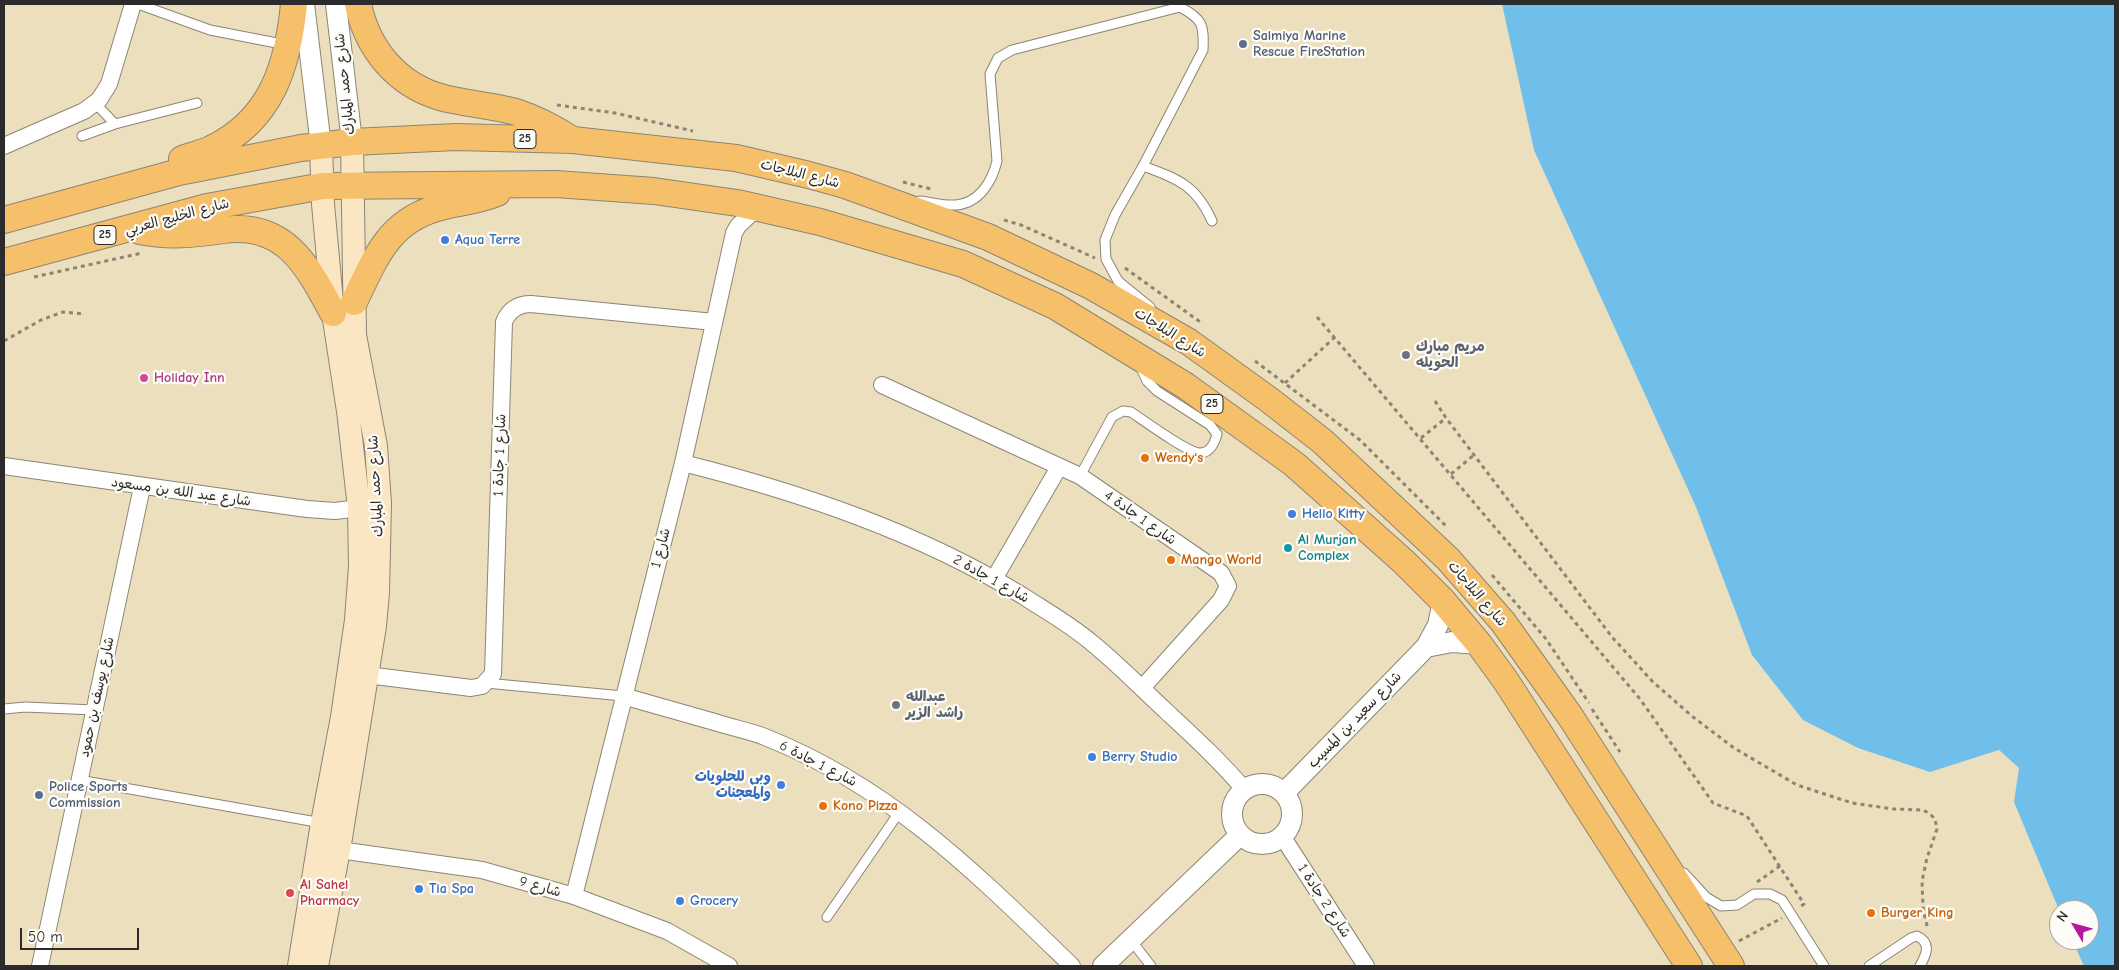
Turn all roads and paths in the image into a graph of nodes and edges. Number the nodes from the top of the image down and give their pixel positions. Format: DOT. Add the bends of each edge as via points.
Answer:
graph roads {
  1 [pos="133,4"];
  2 [pos="138,4"];
  3 [pos="294,4"];
  4 [pos="304,4"];
  5 [pos="336,4"];
  6 [pos="358,4"];
  7 [pos="289,45"];
  8 [pos="95,103"];
  9 [pos="197,103"];
  10 [pos="548,104"];
  11 [pos="115,124"];
  12 [pos="702,133"];
  13 [pos="82,136"];
  14 [pos="573,140"];
  15 [pos="352,142"];
  16 [pos="4,146"];
  17 [pos="311,147"];
  18 [pos="1143,166"];
  19 [pos="513,185"];
  20 [pos="107,191"];
  21 [pos="317,193"];
  22 [pos="354,193"];
  23 [pos="881,198"];
  24 [pos="758,207"];
  25 [pos="4,220"];
  26 [pos="1212,221"];
  27 [pos="130,229"];
  28 [pos="144,252"];
  29 [pos="4,262"];
  30 [pos="32,278"];
  31 [pos="344,308"];
  32 [pos="85,314"];
  33 [pos="1317,317"];
  34 [pos="714,322"];
  35 [pos="1335,337"];
  36 [pos="4,340"];
  37 [pos="1189,342"];
  38 [pos="1135,355"];
  39 [pos="1285,383"];
  40 [pos="882,385"];
  41 [pos="1435,401"];
  42 [pos="1446,418"];
  43 [pos="1421,438"];
  44 [pos="1474,455"];
  45 [pos="684,463"];
  46 [pos="4,466"];
  47 [pos="1059,467"];
  48 [pos="1451,474"];
  49 [pos="1080,476"];
  50 [pos="142,487"];
  51 [pos="359,508"];
  52 [pos="1487,570"];
  53 [pos="994,579"];
  54 [pos="1443,601"];
  55 [pos="1479,644"];
  56 [pos="1426,648"];
  57 [pos="367,675"];
  58 [pos="486,683"];
  59 [pos="1142,688"];
  60 [pos="623,696"];
  61 [pos="4,709"];
  62 [pos="94,710"];
  63 [pos="1625,760"];
  64 [pos="79,780"];
  65 [pos="1244,789"];
  66 [pos="1284,793"];
  67 [pos="900,812"];
  68 [pos="1631,813"];
  69 [pos="322,823"];
  70 [pos="1240,835"];
  71 [pos="1282,836"];
  72 [pos="339,850"];
  73 [pos="1780,866"];
  74 [pos="1752,886"];
  75 [pos="574,896"];
  76 [pos="1790,913"];
  77 [pos="827,917"];
  78 [pos="1929,933"];
  79 [pos="1131,940"];
  80 [pos="1726,959"];
  81 [pos="1682,963"];
  82 [pos="40,966"];
  83 [pos="299,966"];
  84 [pos="317,966"];
  85 [pos="729,966"];
  86 [pos="1072,966"];
  87 [pos="1103,966"];
  88 [pos="1151,966"];
  89 [pos="1366,966"];
  90 [pos="1824,966"];
  91 [pos="1870,966"];
  92 [pos="1920,966"];
  1 -- 8 [label="street" via="109,84"];
  2 -- 7 [label="lane" via="210,30"];
  3 -- 7 [label="main road"];
  4 -- 17 [label="street"];
  5 -- 15 [label="street, شارع حمد المبارك"];
  6 -- 14 [label="main road" via="377,52 395,72 417,88 442,98 517,113"];
  7 -- 20 [label="main road" via="273,90 240,130 211,149 146,172"];
  8 -- 11 [label="lane"];
  8 -- 16 [label="street" via="84,111"];
  9 -- 11 [label="lane"];
  10 -- 12 [label="path" via="615,113"];
  11 -- 13 [label="lane"];
  14 -- 15 [label="main road, شارع البلاجات / 25" via="456,137"];
  14 -- 23 [label="main road, شارع البلاجات / 25" via="736,158 809,175"];
  15 -- 17 [label="main road, 25"];
  15 -- 22 [label="main road, شارع حمد المبارك"];
  17 -- 20 [label="main road, 25" via="179,172"];
  17 -- 21 [label="main road" via="310,175"];
  18 -- 23 [label="lane" via="1203,50 1204,32 1196,15 1180,7 1012,50 998,58 990,74 996,162 994,176 986,188 975,199 956,205"];
  18 -- 26 [label="lane" via="1187,186 1202,202"];
  18 -- 37 [label="lane" via="1115,215 1105,240 1106,259 1118,281"];
  19 -- 22 [label="main road, 25"];
  19 -- 24 [label="main road, 25" via="556,184 654,191"];
  19 -- 31 [label="main road" via="483,198 430,210 404,225 376,256"];
  20 -- 25 [label="main road, 25"];
  21 -- 22 [label="main road, شارع الخليج العربي / 25"];
  21 -- 27 [label="main road, شارع الخليج العربي / 25" via="207,207"];
  21 -- 31 [label="main road, شارع حمد المبارك"];
  22 -- 31 [label="main road, شارع حمد المبارك"];
  23 -- 37 [label="main road, شارع البلاجات / 25" via="1040,260"];
  24 -- 34 [label="street, شارع 1" via="734,233"];
  24 -- 38 [label="main road, 25" via="962,264 1055,306"];
  27 -- 29 [label="main road, شارع الخليج العربي / 25"];
  27 -- 31 [label="main road" via="179,235 237,229 274,238 290,248"];
  28 -- 30 [label="path"];
  31 -- 51 [label="main road, شارع حمد المبارك" via="348,411"];
  31 -- 57 [label="main road, شارع حمد المبارك" via="355,335 376,446 380,503 378,592"];
  32 -- 36 [label="path" via="64,312"];
  33 -- 35 [label="path"];
  34 -- 45 [label="street, شارع 1"];
  34 -- 58 [label="street, شارع 1 جادة 1" via="531,304 517,306 507,315 504,322 494,668"];
  35 -- 39 [label="path"];
  35 -- 43 [label="path"];
  37 -- 68 [label="main road, شارع البلاجات / 25" via="1322,441 1470,583 1537,668"];
  38 -- 49 [label="lane" via="1147,381 1156,391 1210,425 1217,434 1215,443 1199,453 1131,412 1123,411 1112,417"];
  38 -- 54 [label="main road, 25" via="1186,386 1294,464 1375,535"];
  40 -- 47 [label="street, شارع 1 جادة 4"];
  41 -- 42 [label="path"];
  42 -- 43 [label="path"];
  42 -- 44 [label="path"];
  43 -- 48 [label="path"];
  44 -- 48 [label="path"];
  44 -- 78 [label="path" via="1612,637 1653,682 1693,717 1734,748 1797,785 1852,803 1923,810 1935,819 1937,828 1922,881 1923,908"];
  45 -- 53 [label="street, شارع 1 جادة 2" via="784,491 874,522 935,548"];
  45 -- 60 [label="street, شارع 1"];
  46 -- 50 [label="street, شارع عبد الله بن مسعود"];
  47 -- 49 [label="street, شارع 1 جادة 4"];
  47 -- 53 [label="street"];
  48 -- 73 [label="path" via="1640,699 1713,803 1748,816"];
  49 -- 59 [label="street, شارع 1 جادة 4" via="1220,573 1228,586 1221,600"];
  50 -- 51 [label="street, شارع عبد الله بن مسعود" via="308,509 335,511"];
  50 -- 62 [label="street, شارع يوسف بن حمود"];
  51 -- 69 [label="main road, شارع حمد المبارك" via="360,566 356,620"];
  52 -- 63 [label="path" via="1546,640"];
  53 -- 59 [label="street, شارع 1 جادة 2" via="1091,642"];
  54 -- 55 [label="main road, 25"];
  54 -- 56 [label="street, شارع سعيد بن المسيب" via="1438,625"];
  55 -- 56 [label="street" via="1452,642"];
  55 -- 81 [label="main road, 25" via="1506,681"];
  56 -- 66 [label="street, شارع سعيد بن المسيب"];
  57 -- 58 [label="street" via="471,688"];
  57 -- 72 [label="main road, شارع حمد المبارك"];
  58 -- 60 [label="lane"];
  59 -- 65 [label="street, شارع 1 جادة 2" via="1205,746"];
  60 -- 67 [label="street, شارع 1 جادة 6" via="764,736 856,782"];
  60 -- 75 [label="street, شارع 1"];
  61 -- 62 [label="lane"];
  62 -- 64 [label="street, شارع يوسف بن حمود"];
  64 -- 69 [label="lane"];
  64 -- 82 [label="street, شارع يوسف بن حمود"];
  65 -- 66 [label="street" via="1269,784"];
  65 -- 70 [label="street" via="1233,803 1232,811 1232,820"];
  66 -- 71 [label="street" via="1292,815"];
  67 -- 77 [label="lane"];
  67 -- 86 [label="street, شارع 1 جادة 6" via="963,861"];
  68 -- 76 [label="lane" via="1706,897 1721,906 1737,905 1754,894 1770,894 1782,900"];
  68 -- 80 [label="main road, شارع البلاجات / 25"];
  69 -- 83 [label="main road, شارع حمد المبارك"];
  70 -- 71 [label="street" via="1261,844"];
  70 -- 79 [label="street"];
  71 -- 89 [label="street, شارع 2 جادة 1"];
  72 -- 75 [label="street, شارع 9" via="482,870"];
  72 -- 84 [label="main road, شارع حمد المبارك"];
  73 -- 74 [label="path"];
  73 -- 76 [label="path" via="1804,904"];
  75 -- 85 [label="street, شارع 9" via="667,931"];
  76 -- 80 [label="path"];
  76 -- 90 [label="lane"];
  79 -- 87 [label="street"];
  79 -- 88 [label="lane"];
  91 -- 92 [label="lane" via="1917,936 1926,944 1927,954"];
}
